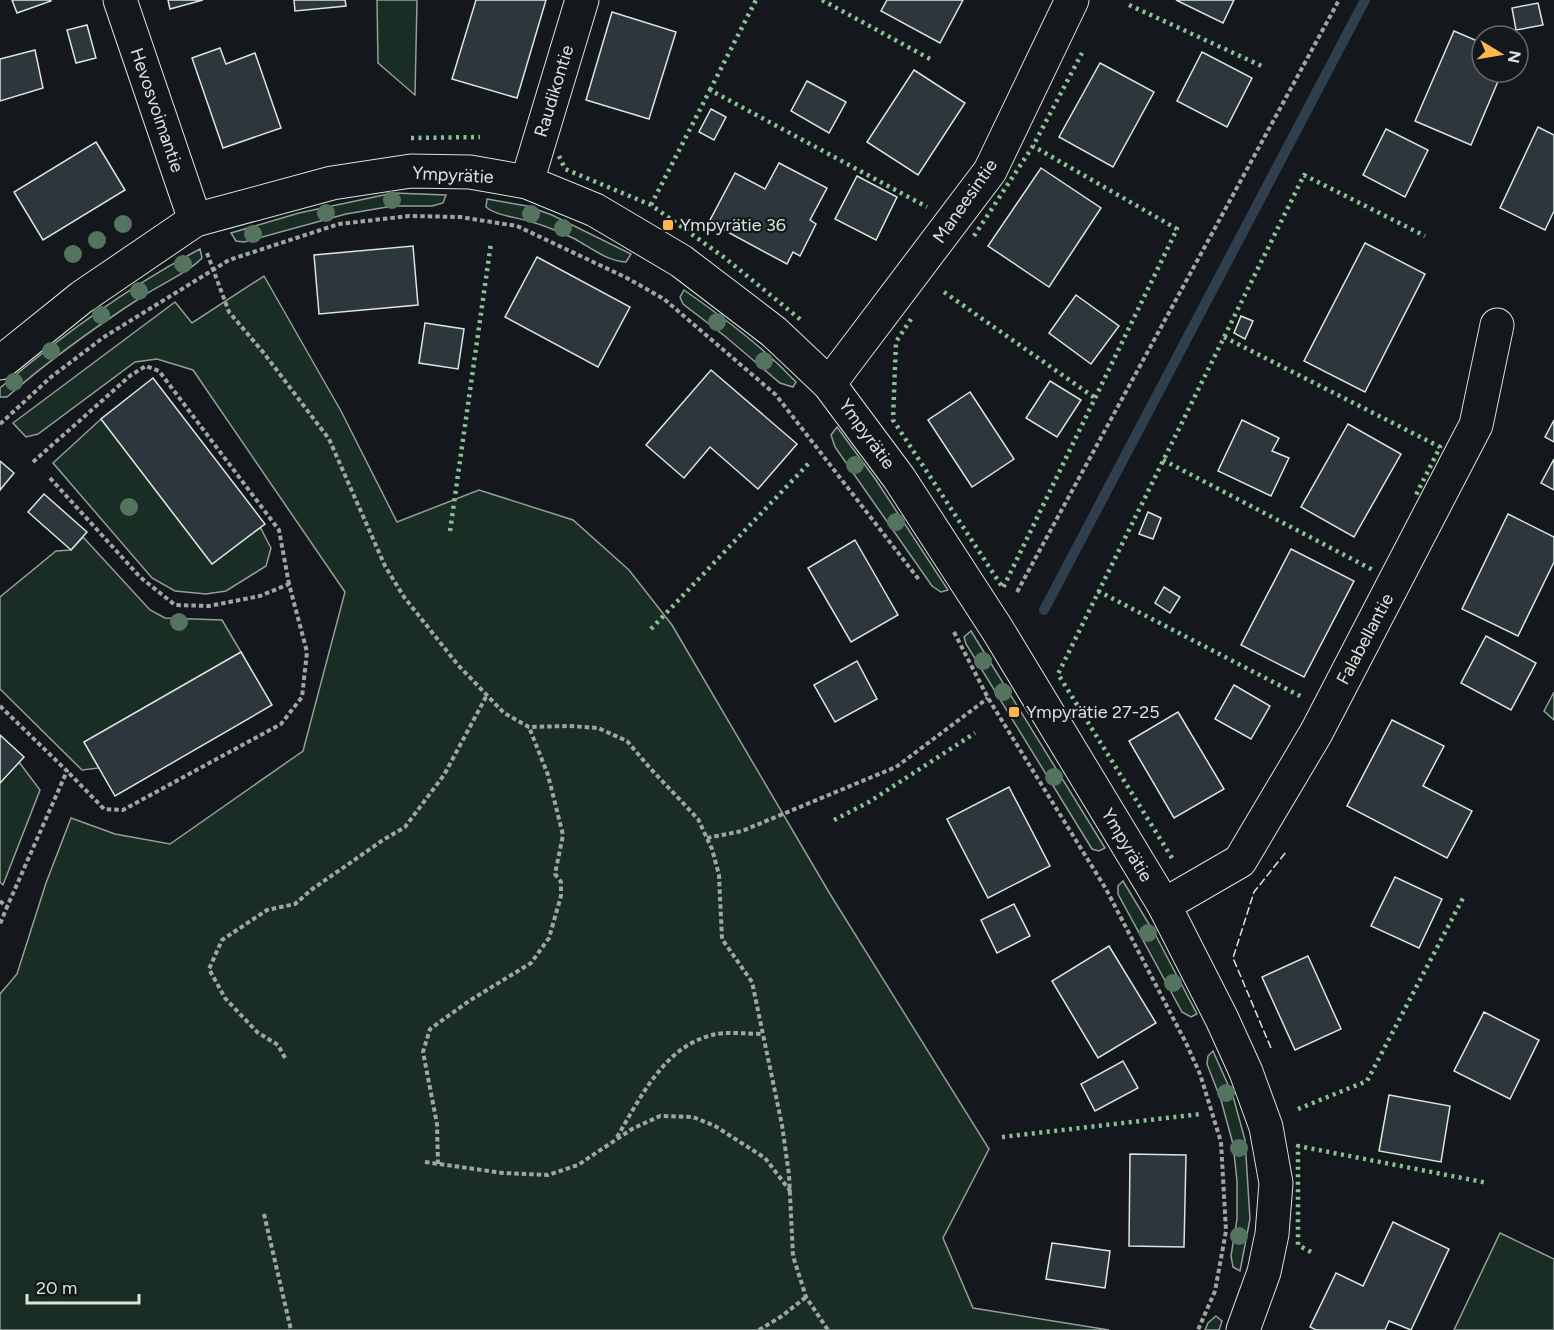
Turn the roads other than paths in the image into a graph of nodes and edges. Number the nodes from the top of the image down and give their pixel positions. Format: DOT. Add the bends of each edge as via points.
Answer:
graph roads {
  1 [pos="120,0"];
  2 [pos="582,0"];
  3 [pos="1072,0"];
  4 [pos="527,182"];
  5 [pos="195,220"];
  6 [pos="1497,325"];
  7 [pos="0,363"];
  8 [pos="829,384"];
  9 [pos="1164,905"];
  10 [pos="1243,1330"];
  1 -- 5 [label="street, Hevosvoimantie"];
  2 -- 4 [label="street, Raudikontie"];
  3 -- 8 [label="street, Maneesintie" via="990,171"];
  4 -- 5 [label="street, Ympyrätie" via="470,172 411,171 332,183"];
  4 -- 8 [label="street, Ympyrätie" via="595,210 675,256 774,332"];
  5 -- 7 [label="street, Ympyrätie" via="82,297"];
  6 -- 9 [label="street, Falabellantie" via="1476,425 1316,733 1240,861"];
  8 -- 9 [label="street, Ympyrätie" via="899,478 997,630"];
  9 -- 10 [label="street, Ympyrätie" via="1222,1019 1266,1127 1276,1183 1272,1234"];
}
